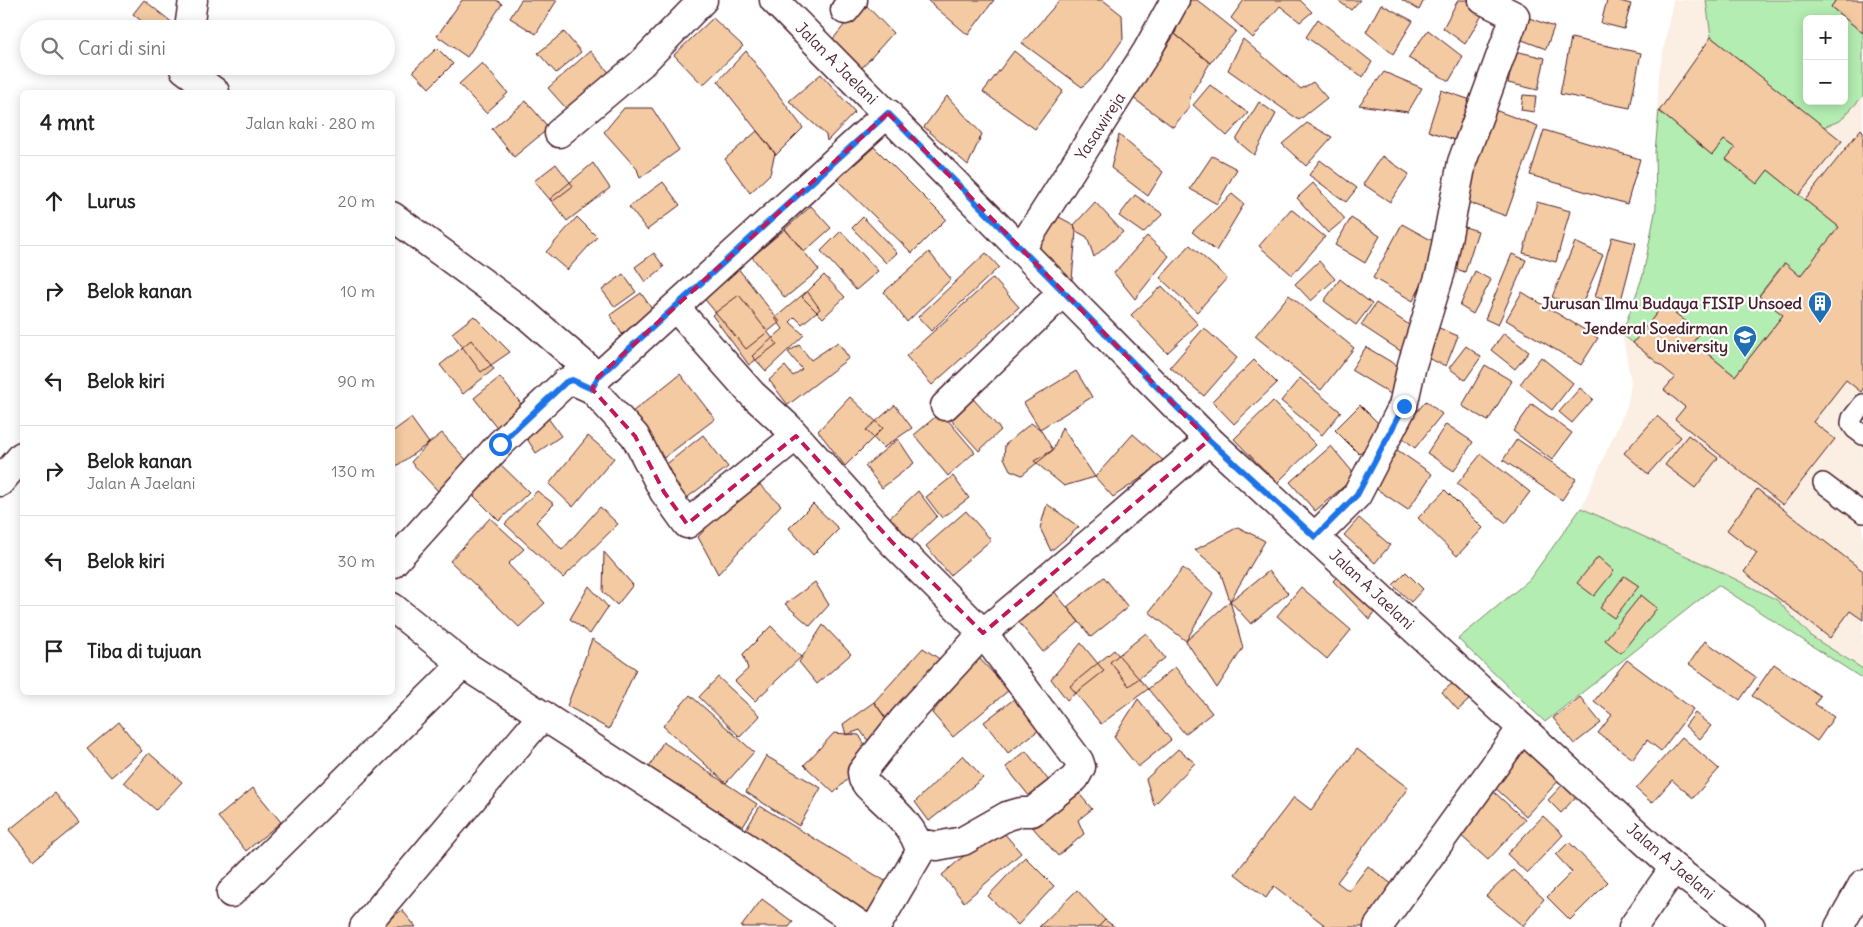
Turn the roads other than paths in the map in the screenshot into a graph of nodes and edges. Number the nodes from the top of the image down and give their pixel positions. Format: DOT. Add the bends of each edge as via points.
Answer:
graph roads {
  1 [pos="193,0"];
  2 [pos="703,0"];
  3 [pos="774,0"];
  4 [pos="1175,0"];
  5 [pos="1483,0"];
  6 [pos="1518,8"];
  7 [pos="190,20"];
  8 [pos="181,76"];
  9 [pos="211,90"];
  10 [pos="888,113"];
  11 [pos="559,133"];
  12 [pos="395,218"];
  13 [pos="1021,249"];
  14 [pos="1063,292"];
  15 [pos="675,307"];
  16 [pos="595,383"];
  17 [pos="1863,404"];
  18 [pos="945,406"];
  19 [pos="1863,435"];
  20 [pos="796,436"];
  21 [pos="1209,440"];
  22 [pos="20,458"];
  23 [pos="0,482"];
  24 [pos="1823,483"];
  25 [pos="1863,513"];
  26 [pos="1315,537"];
  27 [pos="395,561"];
  28 [pos="395,609"];
  29 [pos="983,633"];
  30 [pos="463,664"];
  31 [pos="543,716"];
  32 [pos="1522,728"];
  33 [pos="918,843"];
  34 [pos="1674,868"];
  35 [pos="1863,884"];
  36 [pos="231,893"];
  37 [pos="364,927"];
  38 [pos="863,927"];
  39 [pos="876,927"];
  40 [pos="1378,927"];
  41 [pos="1633,927"];
  42 [pos="1751,927"];
  43 [pos="1839,927"];
  1 -- 7 [label="street"];
  2 -- 11 [label="street" via="641,64"];
  3 -- 10 [label="street, Jalan A Jaelani"];
  4 -- 13 [label="street, Yasawireja" via="1147,52"];
  5 -- 6 [label="street"];
  6 -- 26 [label="street" via="1462,162 1441,271 1412,365 1404,406 1357,495"];
  8 -- 9 [label="street"];
  10 -- 13 [label="street, Jalan A Jaelani"];
  10 -- 15 [label="street"];
  12 -- 16 [label="street" via="523,312"];
  13 -- 14 [label="street, Jalan A Jaelani"];
  14 -- 18 [label="street"];
  14 -- 21 [label="street, Jalan A Jaelani"];
  15 -- 16 [label="street"];
  15 -- 20 [label="street" via="752,394"];
  16 -- 20 [label="street" via="635,436 664,492 687,524"];
  16 -- 27 [label="street" via="566,382 500,444"];
  17 -- 19 [label="lane" via="1851,423"];
  20 -- 29 [label="street" via="892,542"];
  21 -- 26 [label="street, Jalan A Jaelani"];
  21 -- 29 [label="street"];
  22 -- 23 [label="street"];
  24 -- 25 [label="lane"];
  26 -- 32 [label="street, Jalan A Jaelani"];
  28 -- 30 [label="street"];
  29 -- 33 [label="street" via="904,719 862,772 863,779 913,832"];
  29 -- 33 [label="street" via="1081,767 1075,778 1032,812 1007,816 963,841 937,846"];
  30 -- 31 [label="street"];
  30 -- 36 [label="street"];
  31 -- 37 [label="street"];
  31 -- 38 [label="street"];
  32 -- 34 [label="street, Jalan A Jaelani"];
  32 -- 40 [label="street"];
  33 -- 39 [label="street" via="920,852"];
  34 -- 41 [label="street"];
  34 -- 42 [label="street, Jalan A Jaelani"];
  35 -- 43 [label="street"];
}
